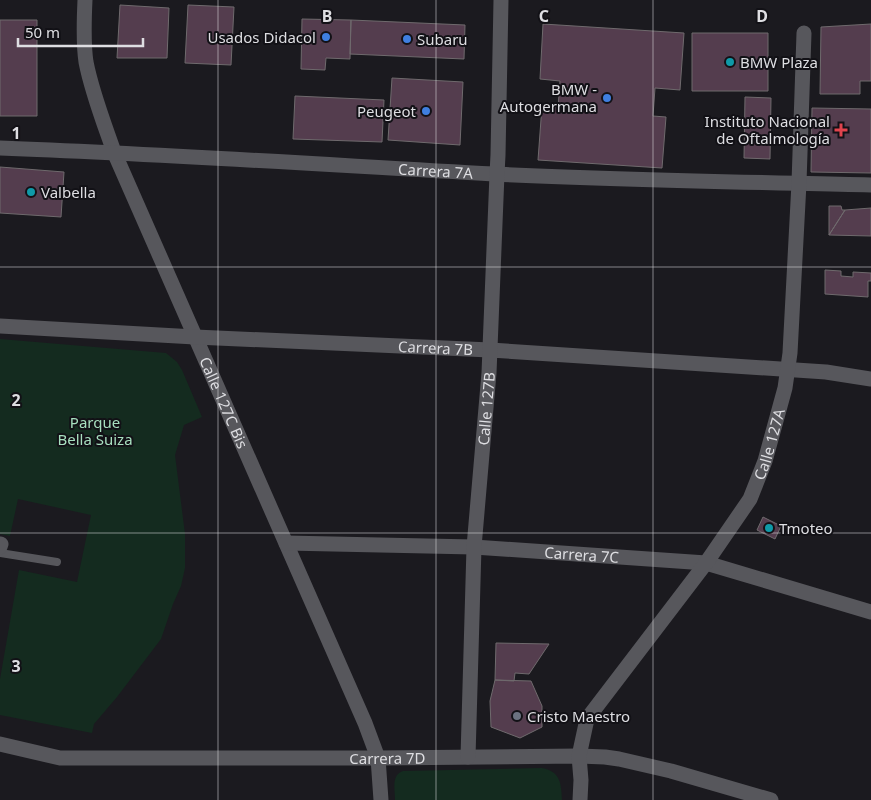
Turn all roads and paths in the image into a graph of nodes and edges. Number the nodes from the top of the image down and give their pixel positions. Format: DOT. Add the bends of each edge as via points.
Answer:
graph roads {
  1 [pos="85,0"];
  2 [pos="501,0"];
  3 [pos="804,33"];
  4 [pos="0,148"];
  5 [pos="114,152"];
  6 [pos="497,174"];
  7 [pos="799,183"];
  8 [pos="871,185"];
  9 [pos="0,326"];
  10 [pos="195,337"];
  11 [pos="490,350"];
  12 [pos="788,371"];
  13 [pos="871,379"];
  14 [pos="286,543"];
  15 [pos="474,547"];
  16 [pos="0,553"];
  17 [pos="57,562"];
  18 [pos="706,563"];
  19 [pos="871,612"];
  20 [pos="0,744"];
  21 [pos="579,756"];
  22 [pos="468,757"];
  23 [pos="378,758"];
  24 [pos="381,800"];
  25 [pos="580,800"];
  26 [pos="771,800"];
  1 -- 5 [label="street, Calle 127C Bis" via="86,62"];
  2 -- 6 [label="street, Calle 127B"];
  3 -- 7 [label="street, Calle 127A"];
  4 -- 5 [label="street, Carrera 7A"];
  5 -- 6 [label="street, Carrera 7A"];
  5 -- 10 [label="street, Calle 127C Bis"];
  6 -- 7 [label="street, Carrera 7A"];
  6 -- 11 [label="street, Calle 127B"];
  7 -- 8 [label="street, Carrera 7A"];
  7 -- 12 [label="street, Calle 127A"];
  9 -- 10 [label="street, Carrera 7B"];
  10 -- 11 [label="street, Carrera 7B"];
  10 -- 14 [label="street, Calle 127C Bis"];
  11 -- 12 [label="street, Carrera 7B"];
  11 -- 15 [label="street, Calle 127B"];
  12 -- 13 [label="street, Carrera 7B" via="826,372"];
  12 -- 18 [label="street, Calle 127A" via="765,461 750,498"];
  14 -- 15 [label="street, Carrera 7C"];
  14 -- 23 [label="street, Calle 127C Bis"];
  15 -- 18 [label="street, Carrera 7C"];
  15 -- 22 [label="street, Calle 127B"];
  16 -- 17 [label="lane"];
  18 -- 19 [label="street, Carrera 7C"];
  18 -- 21 [label="street, Calle 127A" via="586,719"];
  20 -- 23 [label="street, Carrera 7D" via="60,758"];
  21 -- 22 [label="street, Carrera 7D"];
  21 -- 25 [label="street, Calle 127A"];
  21 -- 26 [label="street, Carrera 7D" via="605,757 662,769"];
  22 -- 23 [label="street, Carrera 7D"];
  23 -- 24 [label="street, Calle 127C Bis"];
}
